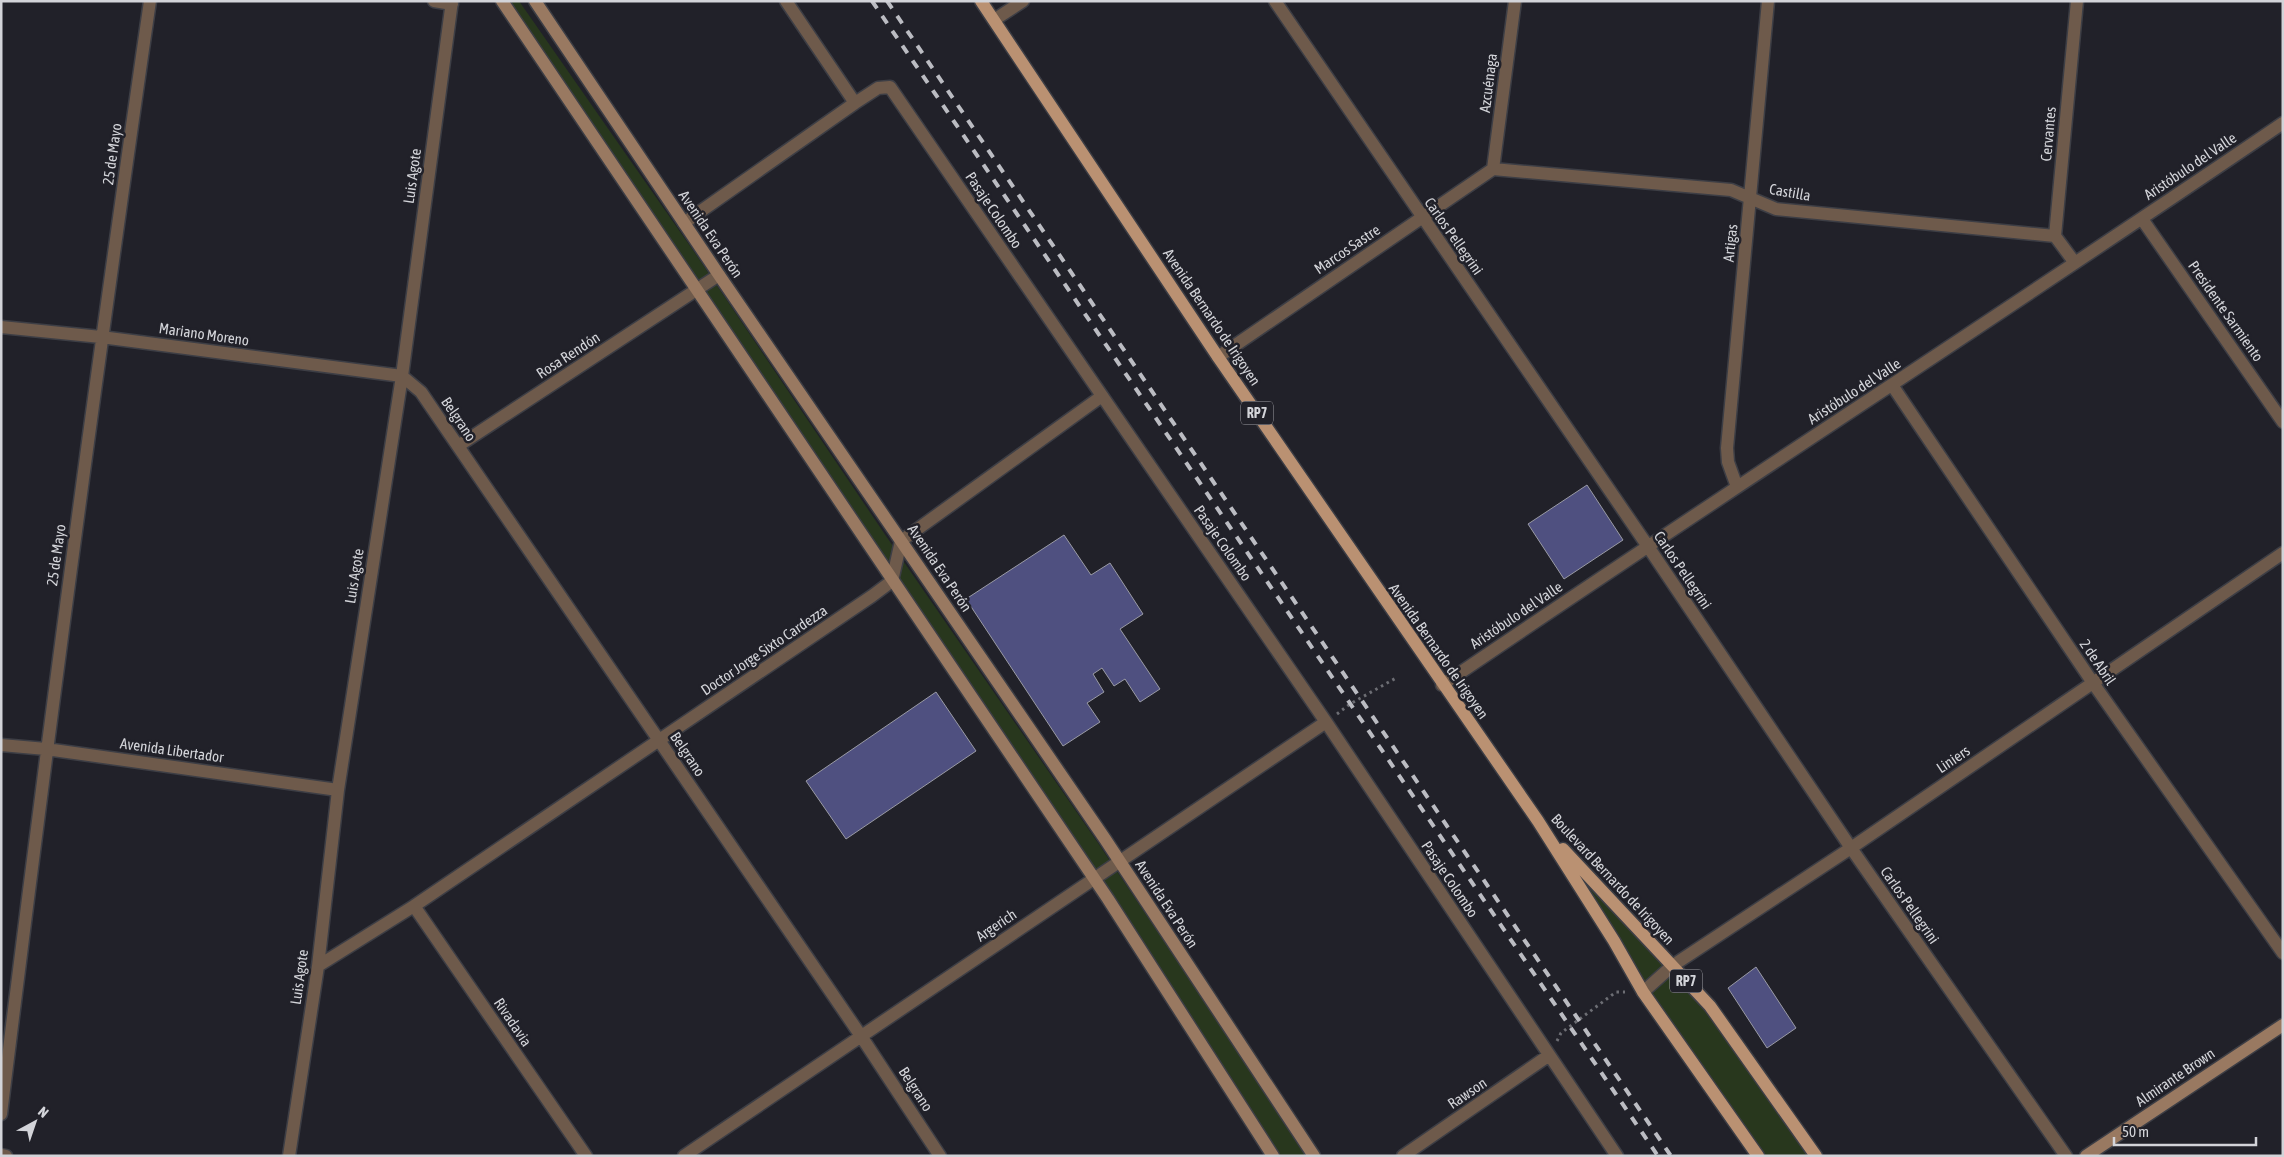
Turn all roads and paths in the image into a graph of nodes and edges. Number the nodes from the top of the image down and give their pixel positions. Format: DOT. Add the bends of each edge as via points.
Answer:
graph roads {
  1 [pos="150,1"];
  2 [pos="434,1"];
  3 [pos="502,1"];
  4 [pos="535,1"];
  5 [pos="786,1"];
  6 [pos="981,1"];
  7 [pos="1023,1"];
  8 [pos="1275,1"];
  9 [pos="1515,1"];
  10 [pos="1768,1"];
  11 [pos="2077,1"];
  12 [pos="452,2"];
  13 [pos="994,20"];
  14 [pos="855,103"];
  15 [pos="2283,123"];
  16 [pos="1493,169"];
  17 [pos="1751,200"];
  18 [pos="1422,218"];
  19 [pos="2142,219"];
  20 [pos="684,223"];
  21 [pos="2055,236"];
  22 [pos="2075,263"];
  23 [pos="719,275"];
  24 [pos="697,290"];
  25 [pos="1,327"];
  26 [pos="101,336"];
  27 [pos="1218,357"];
  28 [pos="402,376"];
  29 [pos="1892,385"];
  30 [pos="1102,396"];
  31 [pos="2283,422"];
  32 [pos="458,446"];
  33 [pos="1737,487"];
  34 [pos="901,541"];
  35 [pos="1647,545"];
  36 [pos="2283,553"];
  37 [pos="892,581"];
  38 [pos="1396,678"];
  39 [pos="2093,683"];
  40 [pos="1442,685"];
  41 [pos="1326,722"];
  42 [pos="659,741"];
  43 [pos="1,745"];
  44 [pos="46,749"];
  45 [pos="338,790"];
  46 [pos="1538,821"];
  47 [pos="1851,848"];
  48 [pos="1120,861"];
  49 [pos="1094,878"];
  50 [pos="414,906"];
  51 [pos="2283,953"];
  52 [pos="318,966"];
  53 [pos="1672,966"];
  54 [pos="1643,992"];
  55 [pos="2283,1025"];
  56 [pos="861,1036"];
  57 [pos="1548,1056"];
  58 [pos="1,1114"];
  59 [pos="1,1155"];
  60 [pos="6,1156"];
  61 [pos="289,1156"];
  62 [pos="586,1156"];
  63 [pos="684,1156"];
  64 [pos="940,1156"];
  65 [pos="1273,1156"];
  66 [pos="1314,1156"];
  67 [pos="1403,1156"];
  68 [pos="1617,1156"];
  69 [pos="1758,1156"];
  70 [pos="1816,1156"];
  71 [pos="2066,1156"];
  72 [pos="2086,1156"];
  1 -- 26 [label="street, 25 de Mayo"];
  2 -- 12 [label="street"];
  3 -- 24 [label="street"];
  4 -- 20 [label="street, Avenida Eva Perón"];
  5 -- 14 [label="street"];
  6 -- 13 [label="main road, Avenida Bernardo de Irigoyen / RP7"];
  7 -- 13 [label="street"];
  8 -- 18 [label="street, Carlos Pellegrini"];
  9 -- 16 [label="street, Azcuénaga"];
  10 -- 17 [label="street, Artigas"];
  11 -- 21 [label="street, Cervantes"];
  12 -- 28 [label="street, Luis Agote"];
  13 -- 27 [label="main road, Avenida Bernardo de Irigoyen / RP7"];
  14 -- 20 [label="street"];
  14 -- 30 [label="street, Pasaje Colombo" via="878,88 890,87"];
  15 -- 19 [label="street, Aristóbulo del Valle"];
  16 -- 17 [label="street, Castilla" via="1730,190"];
  16 -- 18 [label="street, Marcos Sastre"];
  17 -- 21 [label="street, Castilla" via="1776,209"];
  17 -- 33 [label="street, Artigas" via="1727,448 1728,462"];
  18 -- 27 [label="street, Marcos Sastre"];
  18 -- 35 [label="street, Carlos Pellegrini"];
  19 -- 22 [label="street, Aristóbulo del Valle"];
  19 -- 31 [label="street, Presidente Sarmiento"];
  20 -- 23 [label="street, Avenida Eva Perón"];
  21 -- 22 [label="street"];
  22 -- 29 [label="street, Aristóbulo del Valle"];
  23 -- 24 [label="street, Rosa Rendón"];
  23 -- 34 [label="street, Avenida Eva Perón"];
  24 -- 32 [label="street, Rosa Rendón"];
  24 -- 37 [label="street"];
  25 -- 26 [label="street, Mariano Moreno"];
  26 -- 28 [label="street, Mariano Moreno"];
  26 -- 44 [label="street, 25 de Mayo"];
  27 -- 40 [label="main road, Avenida Bernardo de Irigoyen / RP7"];
  28 -- 32 [label="street, Belgrano" via="421,392"];
  28 -- 45 [label="street, Luis Agote"];
  29 -- 33 [label="street, Aristóbulo del Valle"];
  29 -- 39 [label="street, 2 de Abril"];
  30 -- 34 [label="street"];
  30 -- 41 [label="street, Pasaje Colombo"];
  32 -- 42 [label="street, Belgrano"];
  33 -- 35 [label="street, Aristóbulo del Valle"];
  34 -- 37 [label="street"];
  34 -- 48 [label="street, Avenida Eva Perón"];
  35 -- 40 [label="street, Aristóbulo del Valle"];
  35 -- 47 [label="street, Carlos Pellegrini"];
  36 -- 39 [label="street, Liniers"];
  37 -- 42 [label="street, Doctor Jorge Sixto Cardezza"];
  37 -- 49 [label="street"];
  38 -- 41 [label="path"];
  39 -- 47 [label="street, Liniers"];
  39 -- 51 [label="street, 2 de Abril"];
  40 -- 46 [label="main road, Avenida Bernardo de Irigoyen / RP7"];
  41 -- 48 [label="street, Argerich"];
  41 -- 57 [label="street, Pasaje Colombo"];
  42 -- 50 [label="street, Doctor Jorge Sixto Cardezza"];
  42 -- 56 [label="street, Belgrano"];
  43 -- 44 [label="street, Avenida Libertador"];
  44 -- 45 [label="street, Avenida Libertador"];
  44 -- 58 [label="street, 25 de Mayo"];
  45 -- 52 [label="street, Luis Agote"];
  46 -- 53 [label="main road, Boulevard Bernardo de Irigoyen / RP7"];
  46 -- 54 [label="main road, Boulevard Bernardo de Irigoyen / RP7"];
  47 -- 53 [label="street, Liniers"];
  47 -- 71 [label="street, Carlos Pellegrini"];
  48 -- 49 [label="street, Argerich"];
  48 -- 66 [label="street, Avenida Eva Perón"];
  49 -- 56 [label="street, Argerich"];
  49 -- 65 [label="street"];
  50 -- 52 [label="street, Doctor Jorge Sixto Cardezza"];
  50 -- 62 [label="street, Rivadavia"];
  52 -- 61 [label="street, Luis Agote"];
  53 -- 54 [label="street, Liniers"];
  53 -- 70 [label="main road, Boulevard Bernardo de Irigoyen / RP7" via="1710,1006"];
  54 -- 57 [label="path" via="1616,992 1561,1034"];
  54 -- 69 [label="main road, Boulevard Bernardo de Irigoyen / RP7"];
  55 -- 72 [label="street, Almirante Brown"];
  56 -- 63 [label="street, Argerich"];
  56 -- 64 [label="street, Belgrano"];
  57 -- 67 [label="street, Rawson"];
  57 -- 68 [label="street, Pasaje Colombo"];
  59 -- 60 [label="street"];
}
